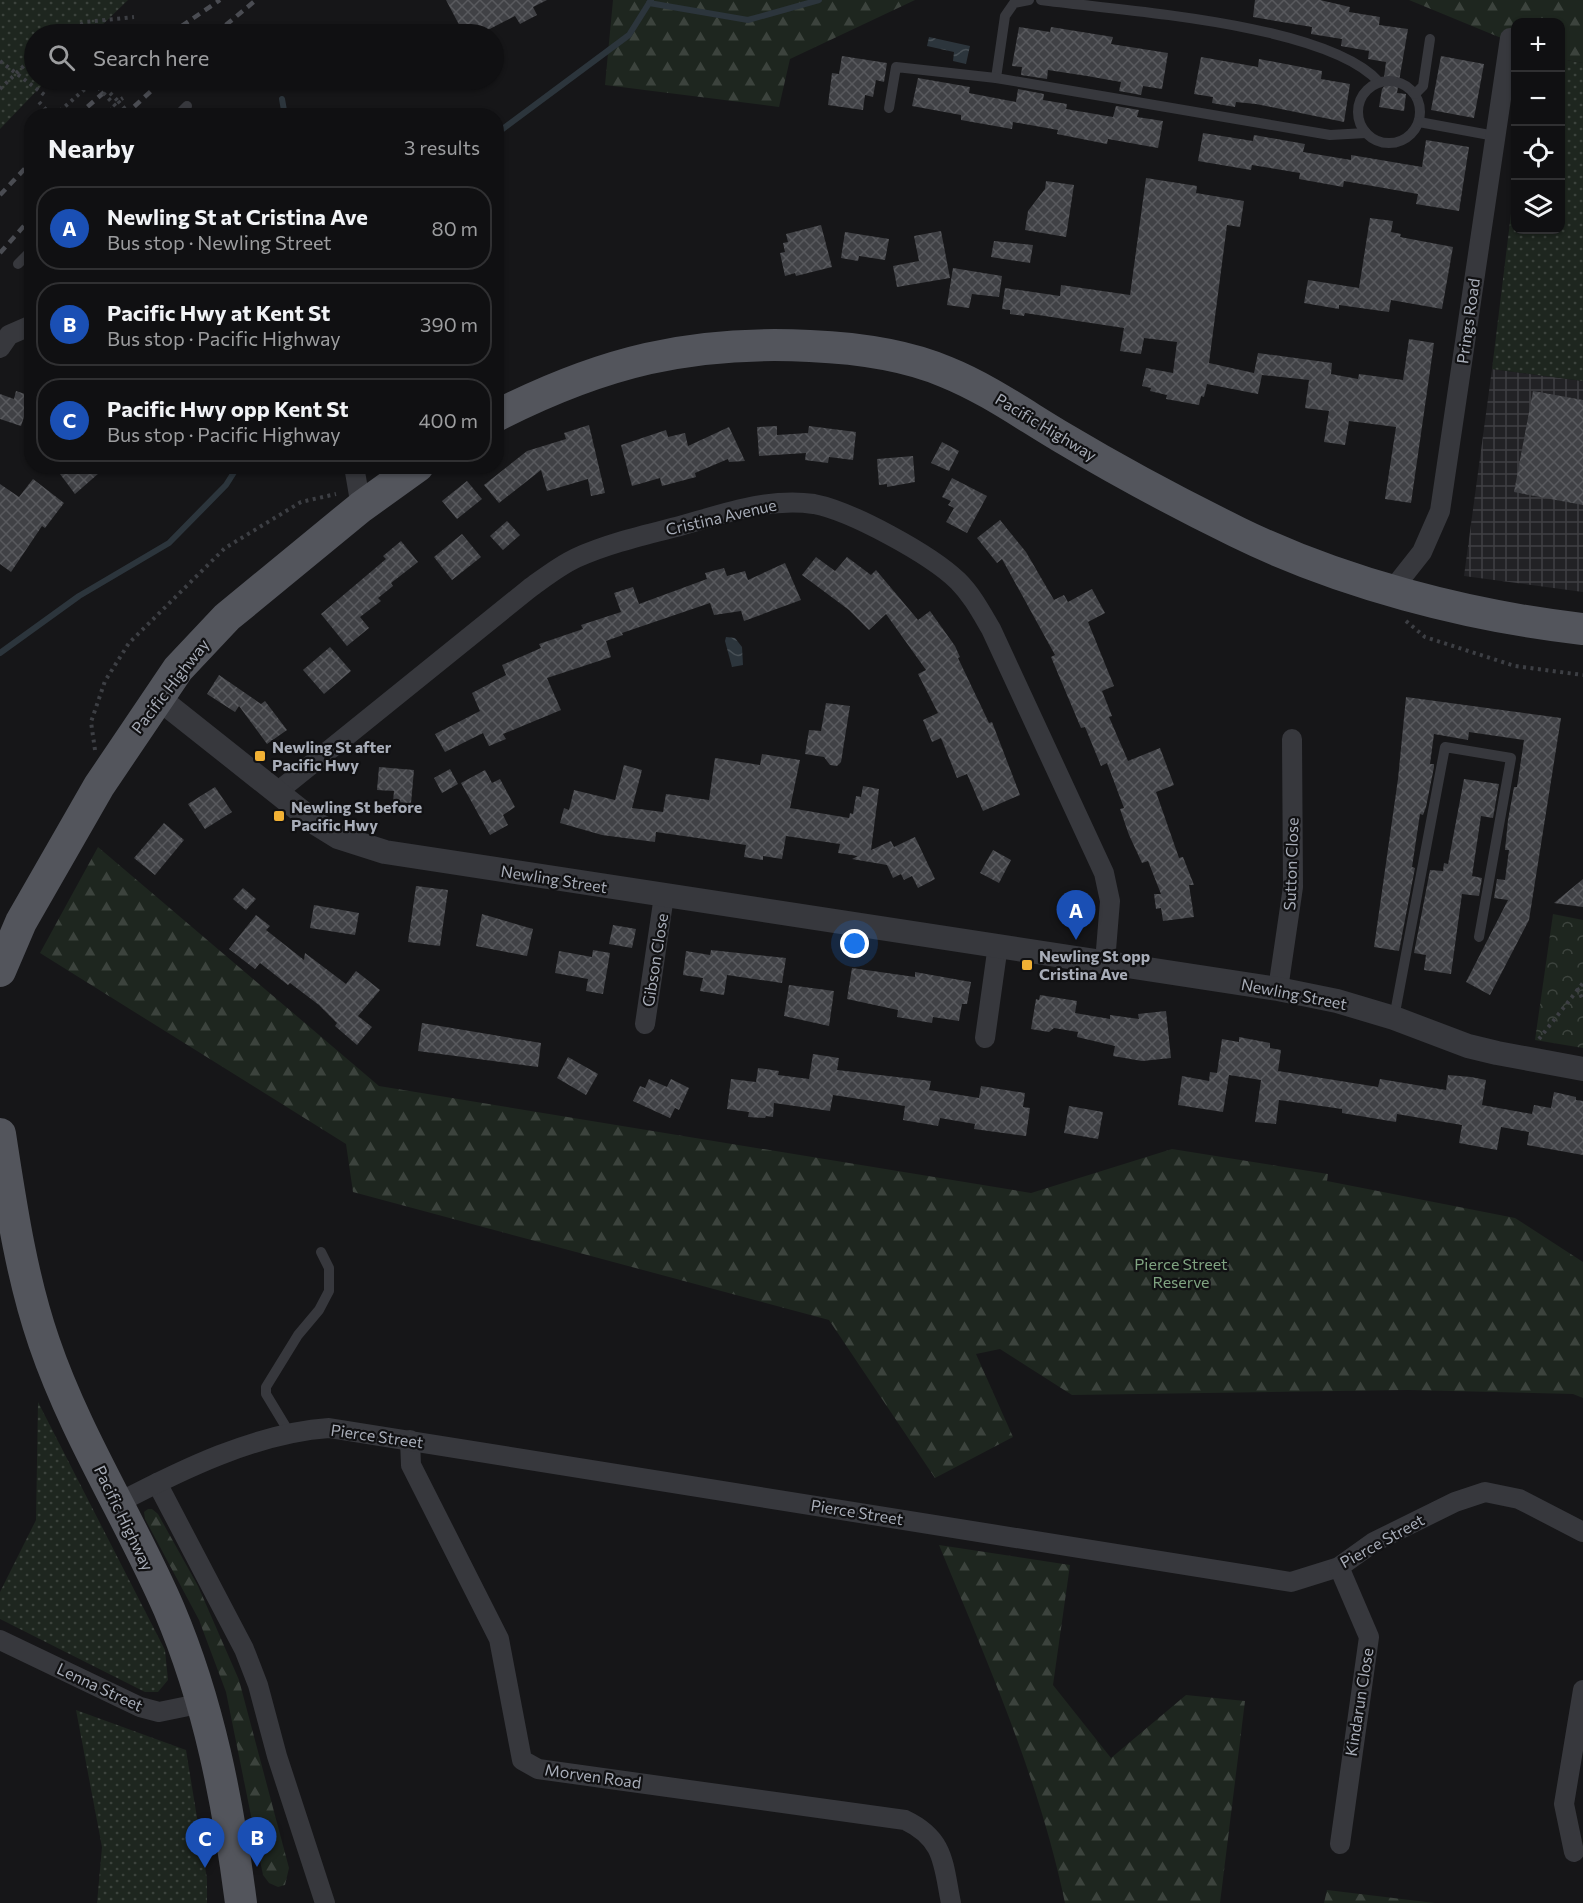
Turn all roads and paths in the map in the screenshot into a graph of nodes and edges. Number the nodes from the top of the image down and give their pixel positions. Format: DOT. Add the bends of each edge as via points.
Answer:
graph roads {
  1 [pos="1029,0"];
  2 [pos="1041,0"];
  3 [pos="134,16"];
  4 [pos="82,24"];
  5 [pos="1510,38"];
  6 [pos="1430,39"];
  7 [pos="0,61"];
  8 [pos="24,65"];
  9 [pos="15,73"];
  10 [pos="996,78"];
  11 [pos="24,80"];
  12 [pos="1379,82"];
  13 [pos="0,89"];
  14 [pos="38,90"];
  15 [pos="84,90"];
  16 [pos="102,90"];
  17 [pos="110,93"];
  18 [pos="1415,93"];
  19 [pos="46,96"];
  20 [pos="123,98"];
  21 [pos="39,102"];
  22 [pos="116,103"];
  23 [pos="45,108"];
  24 [pos="62,108"];
  25 [pos="111,108"];
  26 [pos="119,108"];
  27 [pos="124,108"];
  28 [pos="889,108"];
  29 [pos="1419,122"];
  30 [pos="1365,133"];
  31 [pos="1495,136"];
  32 [pos="24,258"];
  33 [pos="18,264"];
  34 [pos="24,328"];
  35 [pos="0,348"];
  36 [pos="504,412"];
  37 [pos="355,474"];
  38 [pos="404,474"];
  39 [pos="359,499"];
  40 [pos="1395,602"];
  41 [pos="1583,629"];
  42 [pos="1583,675"];
  43 [pos="157,697"];
  44 [pos="1292,739"];
  45 [pos="99,786"];
  46 [pos="276,793"];
  47 [pos="664,896"];
  48 [pos="1479,937"];
  49 [pos="998,945"];
  50 [pos="1105,962"];
  51 [pos="0,971"];
  52 [pos="1583,983"];
  53 [pos="1577,988"];
  54 [pos="1278,989"];
  55 [pos="1583,1000"];
  56 [pos="1394,1018"];
  57 [pos="645,1024"];
  58 [pos="986,1038"];
  59 [pos="1518,1058"];
  60 [pos="1583,1069"];
  61 [pos="0,1134"];
  62 [pos="321,1252"];
  63 [pos="289,1432"];
  64 [pos="410,1440"];
  65 [pos="157,1483"];
  66 [pos="117,1504"];
  67 [pos="1583,1532"];
  68 [pos="1339,1567"];
  69 [pos="0,1640"];
  70 [pos="1583,1690"];
  71 [pos="203,1703"];
  72 [pos="1340,1844"];
  73 [pos="1574,1852"];
  74 [pos="241,1903"];
  75 [pos="325,1903"];
  76 [pos="951,1903"];
  1 -- 10 [label="lane" via="1014,3 1005,16"];
  2 -- 12 [label="lane" via="1249,28 1323,47 1367,69"];
  3 -- 4 [label="path"];
  5 -- 31 [label="street, Prings Road"];
  6 -- 18 [label="lane" via="1423,86"];
  7 -- 9 [label="path"];
  8 -- 9 [label="path"];
  9 -- 11 [label="path"];
  9 -- 13 [label="path"];
  10 -- 28 [label="lane" via="896,67"];
  10 -- 30 [label="lane" via="1330,135"];
  12 -- 18 [label="lane" via="1399,82"];
  12 -- 30 [label="lane" via="1363,93 1359,103 1357,114"];
  14 -- 19 [label="path"];
  15 -- 24 [label="path, bridge"];
  16 -- 22 [label="path, bridge"];
  17 -- 22 [label="path"];
  18 -- 29 [label="lane"];
  20 -- 22 [label="path"];
  21 -- 23 [label="path"];
  22 -- 25 [label="path"];
  22 -- 26 [label="path, bridge"];
  22 -- 27 [label="path"];
  29 -- 30 [label="lane" via="1414,132 1395,143 1384,143"];
  29 -- 31 [label="lane"];
  31 -- 40 [label="street, Prings Road" via="1440,511"];
  32 -- 33 [label="lane"];
  34 -- 35 [label="street" via="9,335"];
  36 -- 40 [label="main road, Pacific Highway" via="548,389 601,370 703,347 803,345 905,358 984,390 1161,494 1240,534"];
  37 -- 39 [label="street"];
  38 -- 39 [label="main road, Pacific Highway"];
  39 -- 43 [label="main road, Pacific Highway" via="200,643"];
  39 -- 45 [label="path" via="301,502 225,548 129,643 105,681 91,722"];
  40 -- 41 [label="main road, Pacific Highway"];
  40 -- 42 [label="path" via="1425,637 1515,666"];
  43 -- 45 [label="main road, Pacific Highway"];
  43 -- 46 [label="street, Newling Street"];
  44 -- 54 [label="street, Sutton Close" via="1293,887"];
  45 -- 51 [label="main road, Pacific Highway" via="21,922"];
  46 -- 47 [label="street, Newling Street" via="338,837 385,852"];
  46 -- 50 [label="street, Cristina Avenue" via="530,588 574,559 632,538 751,507 792,502 813,504 834,509 914,549 958,581 976,603 1104,873 1110,901"];
  47 -- 49 [label="street, Newling Street"];
  47 -- 57 [label="street, Gibson Close"];
  48 -- 56 [label="lane" via="1511,758 1445,747"];
  49 -- 50 [label="street, Newling Street"];
  49 -- 58 [label="street"];
  50 -- 54 [label="street, Newling Street"];
  52 -- 53 [label="path"];
  53 -- 55 [label="path"];
  53 -- 59 [label="path" via="1537,1042"];
  54 -- 56 [label="street, Newling Street"];
  56 -- 59 [label="street, Newling Street" via="1468,1046"];
  59 -- 60 [label="street, Newling Street"];
  61 -- 66 [label="main road, Pacific Highway" via="22,1263 45,1343 75,1419"];
  62 -- 63 [label="lane" via="329,1268 329,1291 266,1387 266,1394"];
  63 -- 64 [label="street, Pierce Street" via="329,1428"];
  63 -- 65 [label="street, Pierce Street"];
  64 -- 68 [label="street, Pierce Street" via="1291,1582"];
  64 -- 76 [label="street, Morven Road" via="411,1465 499,1639 522,1760 548,1770 905,1820 933,1838"];
  65 -- 66 [label="street, Pierce Street"];
  65 -- 75 [label="street" via="247,1658"];
  66 -- 71 [label="main road, Pacific Highway" via="168,1608"];
  67 -- 68 [label="street, Pierce Street" via="1519,1498 1485,1492 1455,1502 1374,1542"];
  68 -- 72 [label="street, Kindarun Close" via="1370,1637"];
  69 -- 71 [label="street, Lenna Street" via="140,1707 159,1712"];
  70 -- 73 [label="street" via="1564,1804"];
  71 -- 74 [label="main road, Pacific Highway" via="232,1839"];
}
